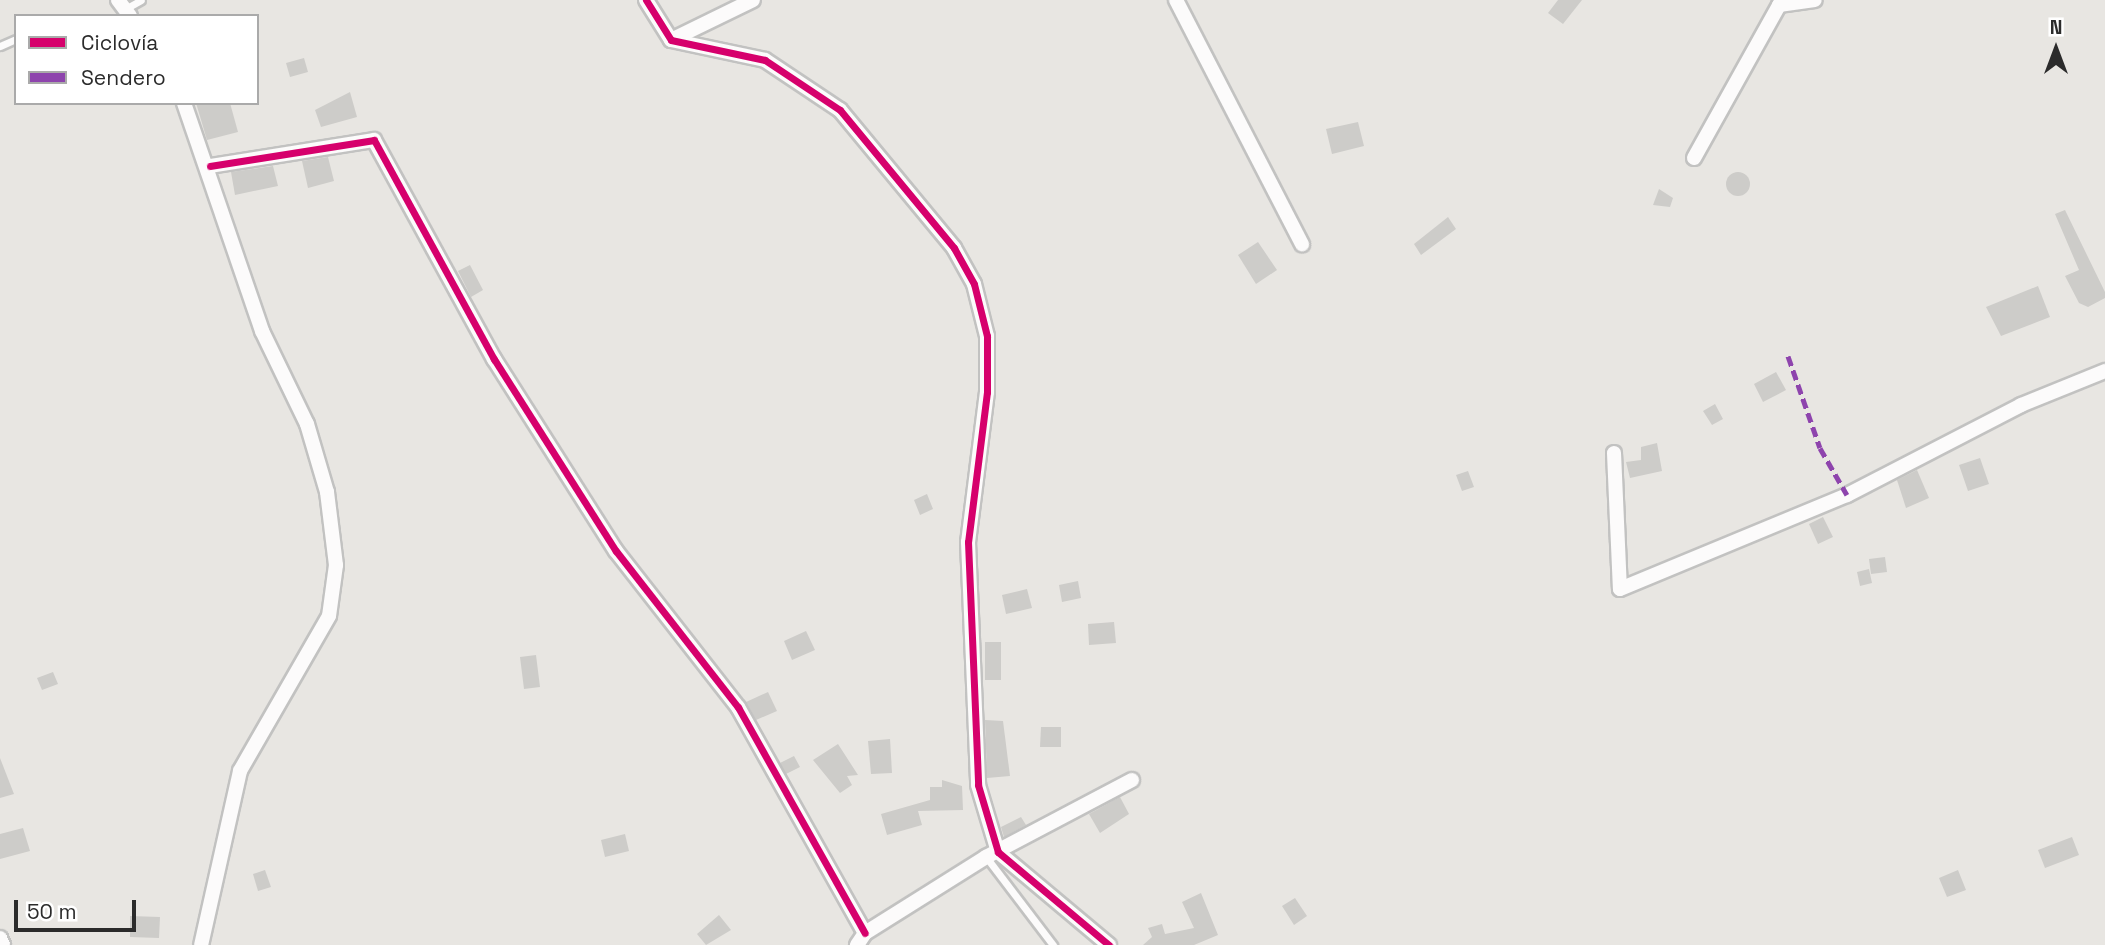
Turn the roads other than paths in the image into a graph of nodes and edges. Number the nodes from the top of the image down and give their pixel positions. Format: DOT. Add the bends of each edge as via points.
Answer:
graph roads {
  1 [pos="141,0"];
  2 [pos="646,0"];
  3 [pos="753,0"];
  4 [pos="1177,0"];
  5 [pos="1815,0"];
  6 [pos="124,8"];
  7 [pos="671,40"];
  8 [pos="185,105"];
  9 [pos="1694,158"];
  10 [pos="210,166"];
  11 [pos="1302,244"];
  12 [pos="2105,371"];
  13 [pos="1614,453"];
  14 [pos="1132,780"];
  15 [pos="992,854"];
  16 [pos="0,939"];
  17 [pos="861,939"];
  18 [pos="3,945"];
  19 [pos="201,945"];
  20 [pos="1053,945"];
  21 [pos="1110,945"];
  1 -- 6 [label="lane"];
  2 -- 7 [label="street"];
  3 -- 7 [label="street"];
  4 -- 11 [label="street"];
  5 -- 9 [label="street" via="1779,5"];
  7 -- 15 [label="street" via="765,60 840,110 954,248 974,284 987,336 987,392 968,542 978,785"];
  8 -- 10 [label="street"];
  10 -- 17 [label="street" via="374,140 494,359 616,551 738,708"];
  10 -- 19 [label="street" via="262,331 307,424 327,492 335,565 328,616 240,771"];
  12 -- 13 [label="street" via="2021,405 1847,495 1620,589"];
  14 -- 15 [label="street"];
  15 -- 17 [label="street"];
  15 -- 20 [label="lane"];
  15 -- 21 [label="street"];
  16 -- 18 [label="street"];
}
